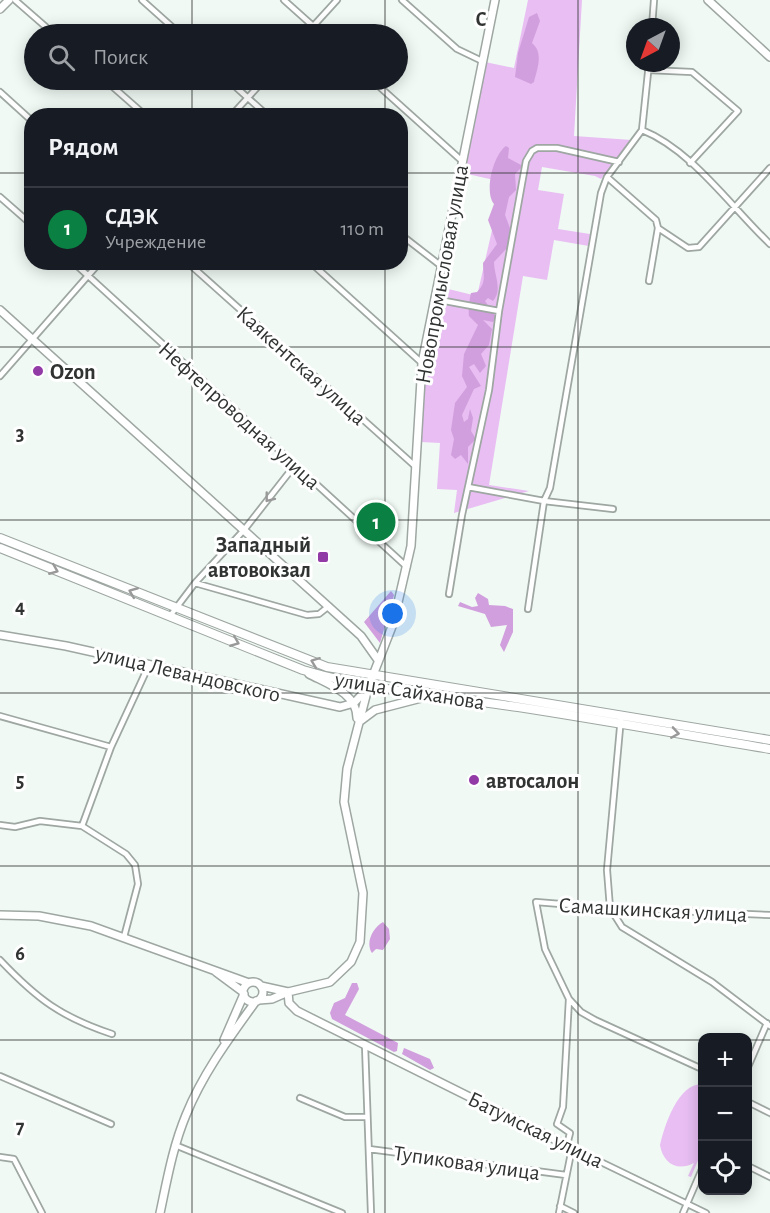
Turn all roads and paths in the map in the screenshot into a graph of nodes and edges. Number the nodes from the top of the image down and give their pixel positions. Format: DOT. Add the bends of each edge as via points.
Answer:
graph roads {
  1 [pos="9,0"];
  2 [pos="15,0"];
  3 [pos="142,0"];
  4 [pos="284,0"];
  5 [pos="337,0"];
  6 [pos="402,0"];
  7 [pos="495,0"];
  8 [pos="654,0"];
  9 [pos="711,1"];
  10 [pos="0,9"];
  11 [pos="653,18"];
  12 [pos="43,24"];
  13 [pos="169,24"];
  14 [pos="310,24"];
  15 [pos="316,24"];
  16 [pos="770,57"];
  17 [pos="482,61"];
  18 [pos="680,71"];
  19 [pos="648,72"];
  20 [pos="116,90"];
  21 [pos="240,90"];
  22 [pos="255,90"];
  23 [pos="383,90"];
  24 [pos="0,92"];
  25 [pos="248,97"];
  26 [pos="137,108"];
  27 [pos="238,108"];
  28 [pos="260,108"];
  29 [pos="403,108"];
  30 [pos="408,112"];
  31 [pos="24,114"];
  32 [pos="642,130"];
  33 [pos="461,160"];
  34 [pos="618,162"];
  35 [pos="690,163"];
  36 [pos="770,168"];
  37 [pos="607,177"];
  38 [pos="0,197"];
  39 [pos="733,208"];
  40 [pos="24,218"];
  41 [pos="658,228"];
  42 [pos="408,240"];
  43 [pos="770,244"];
  44 [pos="440,265"];
  45 [pos="82,270"];
  46 [pos="93,270"];
  47 [pos="196,270"];
  48 [pos="319,270"];
  49 [pos="88,276"];
  50 [pos="649,281"];
  51 [pos="434,299"];
  52 [pos="0,310"];
  53 [pos="500,311"];
  54 [pos="33,340"];
  55 [pos="422,363"];
  56 [pos="0,376"];
  57 [pos="295,465"];
  58 [pos="417,468"];
  59 [pos="468,487"];
  60 [pos="544,501"];
  61 [pos="613,509"];
  62 [pos="244,530"];
  63 [pos="0,538"];
  64 [pos="0,548"];
  65 [pos="407,567"];
  66 [pos="195,583"];
  67 [pos="449,594"];
  68 [pos="328,606"];
  69 [pos="528,609"];
  70 [pos="171,612"];
  71 [pos="0,635"];
  72 [pos="378,660"];
  73 [pos="149,665"];
  74 [pos="303,670"];
  75 [pos="372,676"];
  76 [pos="368,688"];
  77 [pos="429,696"];
  78 [pos="354,703"];
  79 [pos="0,716"];
  80 [pos="621,720"];
  81 [pos="357,723"];
  82 [pos="770,741"];
  83 [pos="111,747"];
  84 [pos="770,749"];
  85 [pos="0,825"];
  86 [pos="82,826"];
  87 [pos="610,908"];
  88 [pos="0,915"];
  89 [pos="770,915"];
  90 [pos="124,937"];
  91 [pos="0,960"];
  92 [pos="214,970"];
  93 [pos="249,983"];
  94 [pos="261,986"];
  95 [pos="288,992"];
  96 [pos="243,993"];
  97 [pos="568,999"];
  98 [pos="257,1000"];
  99 [pos="768,1025"];
  100 [pos="112,1034"];
  101 [pos="366,1045"];
  102 [pos="220,1050"];
  103 [pos="752,1057"];
  104 [pos="698,1067"];
  105 [pos="0,1076"];
  106 [pos="300,1098"];
  107 [pos="752,1104"];
  108 [pos="770,1113"];
  109 [pos="367,1117"];
  110 [pos="111,1124"];
  111 [pos="176,1146"];
  112 [pos="569,1146"];
  113 [pos="369,1149"];
  114 [pos="0,1157"];
  115 [pos="752,1168"];
  116 [pos="566,1175"];
  117 [pos="770,1177"];
  118 [pos="698,1178"];
  119 [pos="687,1204"];
  120 [pos="560,1206"];
  121 [pos="42,1213"];
  122 [pos="160,1213"];
  123 [pos="342,1213"];
  124 [pos="371,1213"];
  125 [pos="559,1213"];
  126 [pos="574,1213"];
  127 [pos="683,1213"];
  128 [pos="706,1213"];
  1 -- 10 [label="street"];
  2 -- 12 [label="street"];
  3 -- 13 [label="street"];
  4 -- 14 [label="street"];
  5 -- 15 [label="street"];
  6 -- 17 [label="street" via="457,49"];
  7 -- 17 [label="street, Новопромысловая улица"];
  8 -- 11 [label="street"];
  9 -- 16 [label="street"];
  17 -- 33 [label="street, Новопромысловая улица"];
  18 -- 35 [label="street" via="692,72 738,111"];
  19 -- 32 [label="street"];
  20 -- 26 [label="street"];
  21 -- 25 [label="street"];
  22 -- 25 [label="street"];
  23 -- 29 [label="street"];
  24 -- 31 [label="street"];
  25 -- 27 [label="street"];
  25 -- 28 [label="street"];
  30 -- 33 [label="street"];
  32 -- 34 [label="street"];
  32 -- 35 [label="street" via="657,136"];
  33 -- 44 [label="street, Новопромысловая улица"];
  34 -- 37 [label="street"];
  34 -- 53 [label="street" via="557,148 532,151 525,165"];
  35 -- 39 [label="street"];
  36 -- 39 [label="street"];
  37 -- 41 [label="street" via="651,213"];
  37 -- 60 [label="street" via="597,211 554,468"];
  38 -- 40 [label="street"];
  39 -- 41 [label="street" via="695,249"];
  39 -- 43 [label="street"];
  41 -- 50 [label="street"];
  42 -- 44 [label="street"];
  44 -- 51 [label="street, Новопромысловая улица"];
  45 -- 49 [label="street, Нефтепроводная улица"];
  46 -- 49 [label="street"];
  47 -- 58 [label="street, Каякентская улица"];
  48 -- 55 [label="street"];
  49 -- 54 [label="street"];
  49 -- 57 [label="street, Нефтепроводная улица"];
  51 -- 53 [label="street"];
  51 -- 55 [label="street, Новопромысловая улица"];
  52 -- 54 [label="street"];
  53 -- 59 [label="street" via="489,390"];
  54 -- 56 [label="street"];
  54 -- 62 [label="street"];
  55 -- 58 [label="street, Новопромысловая улица"];
  57 -- 62 [label="street, one-way"];
  57 -- 65 [label="street, Нефтепроводная улица"];
  58 -- 65 [label="street, Новопромысловая улица"];
  59 -- 60 [label="street"];
  59 -- 67 [label="street"];
  60 -- 61 [label="street"];
  60 -- 69 [label="street"];
  62 -- 66 [label="street"];
  62 -- 68 [label="street"];
  70 -- 63 [label="main road, улица Сайханова, one-way"];
  64 -- 70 [label="main road, улица Сайханова, one-way"];
  65 -- 72 [label="street, Новопромысловая улица" via="393,624"];
  66 -- 68 [label="street" via="307,615 319,614"];
  66 -- 70 [label="street"];
  68 -- 72 [label="street" via="361,636"];
  70 -- 74 [label="main road, улица Сайханова, one-way"];
  75 -- 70 [label="main road, улица Сайханова, one-way" via="327,667"];
  71 -- 73 [label="street, улица Левандовского"];
  72 -- 75 [label="street, Новопромысловая улица"];
  73 -- 78 [label="street, улица Левандовского" via="340,707"];
  73 -- 83 [label="street"];
  74 -- 76 [label="main road, улица Сайханова"];
  74 -- 78 [label="street"];
  75 -- 76 [label="street, Новопромысловая улица"];
  75 -- 80 [label="main road, улица Сайханова"];
  76 -- 77 [label="main road, улица Сайханова"];
  76 -- 78 [label="street"];
  76 -- 81 [label="street, Новопромысловая улица"];
  77 -- 80 [label="main road, улица Сайханова"];
  77 -- 81 [label="street" via="375,710"];
  78 -- 81 [label="street"];
  79 -- 83 [label="street"];
  80 -- 82 [label="main road"];
  80 -- 84 [label="main road, улица Сайханова, one-way"];
  80 -- 87 [label="street" via="607,870"];
  81 -- 95 [label="street" via="344,789 363,893 360,942 351,962 337,977 321,986"];
  83 -- 86 [label="street"];
  85 -- 86 [label="street" via="15,827 40,821"];
  86 -- 90 [label="street" via="126,854 135,865 138,884"];
  87 -- 89 [label="street, Самашкинская улица"];
  87 -- 97 [label="street, Самашкинская улица" via="536,902 545,949"];
  87 -- 99 [label="street" via="622,927 712,982"];
  88 -- 90 [label="street" via="64,920"];
  90 -- 92 [label="street"];
  91 -- 100 [label="street" via="66,1017"];
  92 -- 93 [label="street"];
  92 -- 96 [label="street"];
  93 -- 94 [label="street"];
  93 -- 96 [label="street"];
  94 -- 95 [label="street"];
  94 -- 98 [label="street" via="263,992"];
  95 -- 98 [label="street"];
  95 -- 101 [label="street, Батумская улица" via="289,1003 297,1011"];
  96 -- 98 [label="street" via="248,1000"];
  96 -- 102 [label="street"];
  97 -- 104 [label="street" via="595,1020"];
  97 -- 112 [label="street" via="563,1107 557,1124 570,1133"];
  98 -- 102 [label="street"];
  99 -- 103 [label="street"];
  101 -- 109 [label="street"];
  101 -- 112 [label="street, Батумская улица"];
  102 -- 111 [label="street" via="192,1101"];
  105 -- 110 [label="street"];
  106 -- 109 [label="street" via="345,1117"];
  107 -- 108 [label="street"];
  109 -- 113 [label="street"];
  111 -- 122 [label="street"];
  111 -- 123 [label="street"];
  112 -- 116 [label="street"];
  112 -- 119 [label="street, Батумская улица"];
  113 -- 116 [label="street, Тупиковая улица"];
  113 -- 124 [label="street"];
  114 -- 121 [label="street" via="15,1159"];
  115 -- 117 [label="street"];
  116 -- 120 [label="street"];
  118 -- 119 [label="street"];
  119 -- 127 [label="street"];
  119 -- 128 [label="street, Батумская улица"];
  120 -- 125 [label="street"];
  120 -- 126 [label="street"];
}
